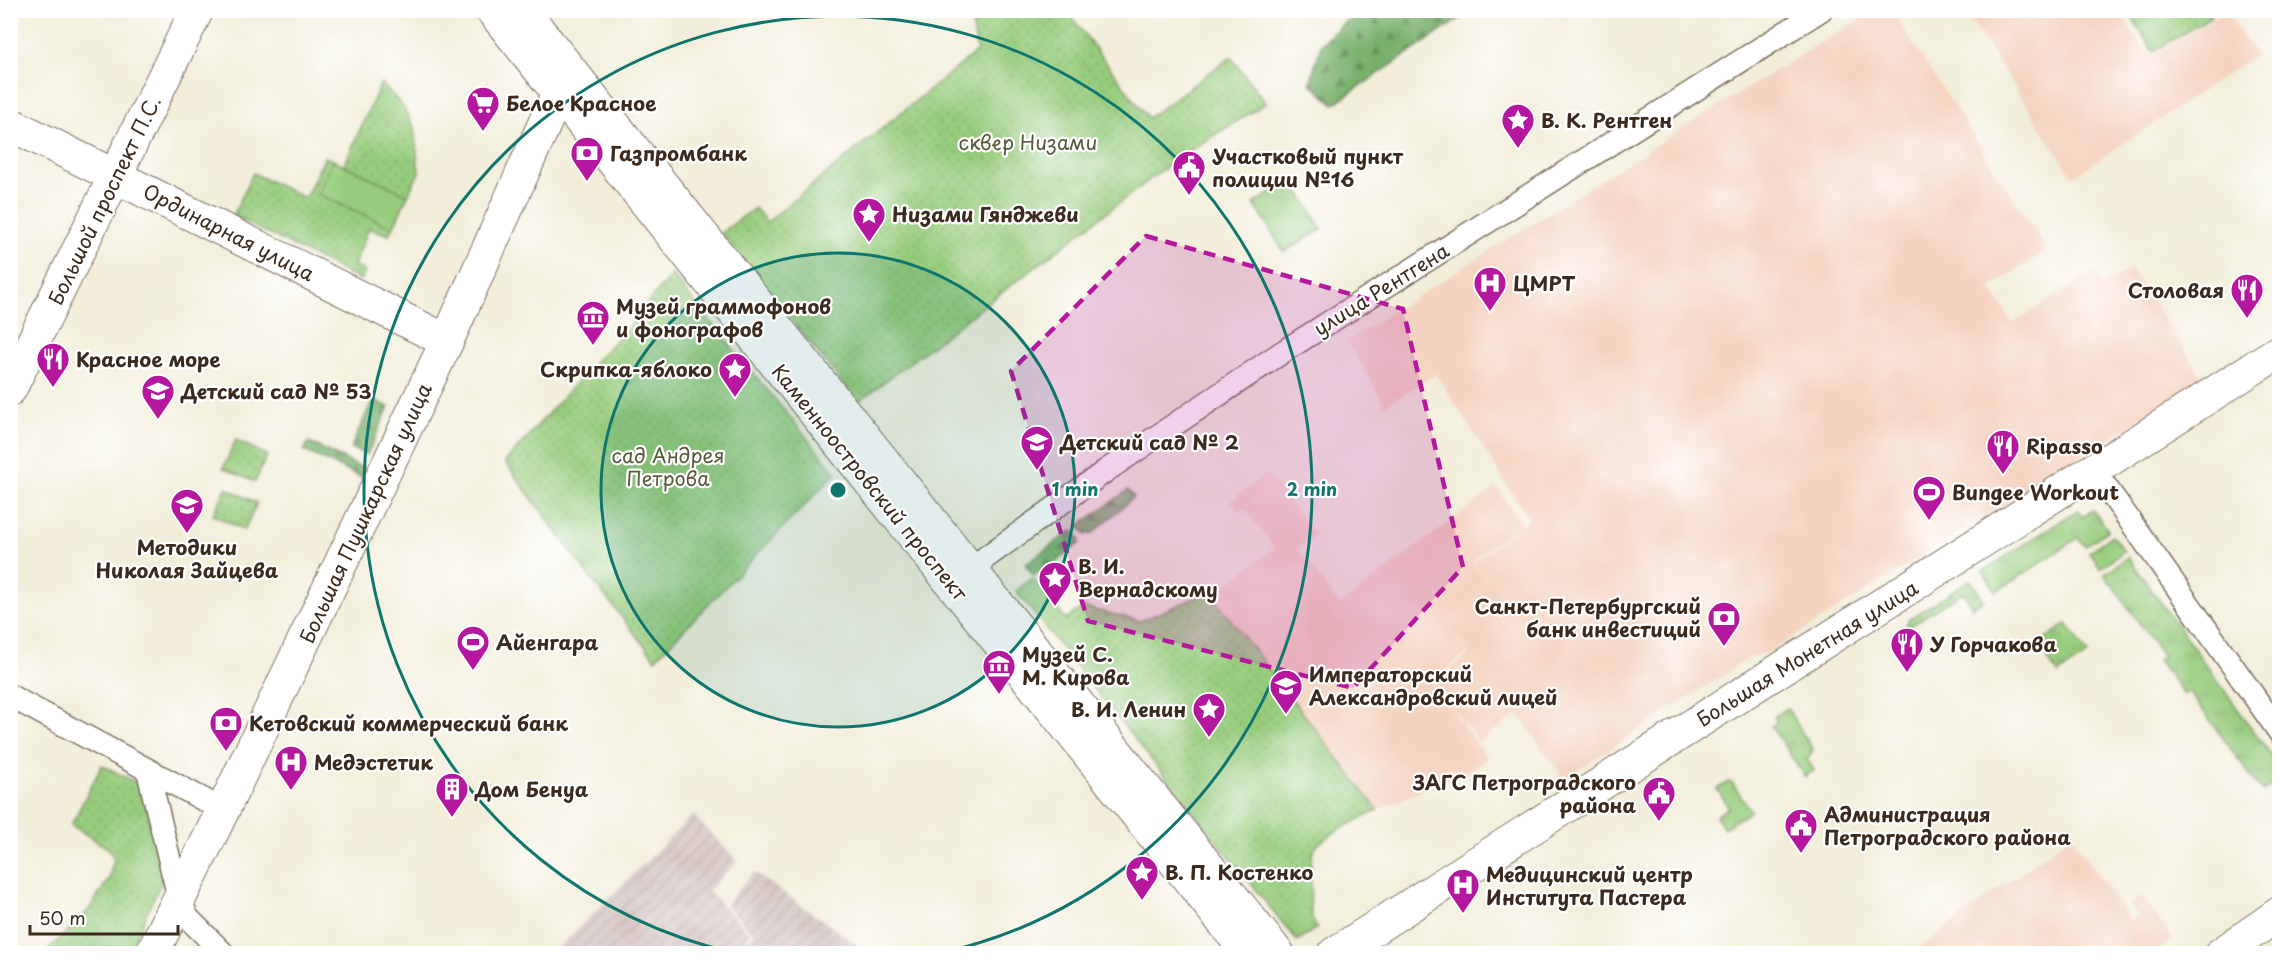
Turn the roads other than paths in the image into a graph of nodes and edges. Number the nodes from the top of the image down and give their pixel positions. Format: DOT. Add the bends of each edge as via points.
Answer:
graph roads {
  1 [pos="197,10"];
  2 [pos="492,10"];
  3 [pos="522,10"];
  4 [pos="1821,10"];
  5 [pos="563,81"];
  6 [pos="10,124"];
  7 [pos="116,175"];
  8 [pos="447,340"];
  9 [pos="2280,351"];
  10 [pos="10,389"];
  11 [pos="2094,470"];
  12 [pos="960,575"];
  13 [pos="10,696"];
  14 [pos="2280,733"];
  15 [pos="148,771"];
  16 [pos="224,810"];
  17 [pos="179,899"];
  18 [pos="2280,913"];
  19 [pos="152,954"];
  20 [pos="224,954"];
  21 [pos="1249,954"];
  22 [pos="1278,954"];
  23 [pos="1334,954"];
  24 [pos="2221,954"];
  1 -- 7 [label="main road, Большой проспект П.С."];
  2 -- 5 [label="main road, Каменноостровский проспект"];
  3 -- 5 [label="main road, Каменноостровский проспект"];
  4 -- 12 [label="street, улица Рентгена" via="1274,357"];
  5 -- 8 [label="main road, Большая Пушкарская улица"];
  5 -- 12 [label="main road, Каменноостровский проспект"];
  6 -- 7 [label="main road, Ординарная улица"];
  7 -- 8 [label="main road, Ординарная улица"];
  7 -- 10 [label="main road, Большой проспект П.С."];
  8 -- 16 [label="main road, Большая Пушкарская улица"];
  9 -- 11 [label="main road, Большая Монетная улица"];
  11 -- 14 [label="street"];
  11 -- 23 [label="main road, Большая Монетная улица"];
  12 -- 21 [label="main road, Каменноостровский проспект"];
  12 -- 22 [label="main road, Каменноостровский проспект"];
  13 -- 15 [label="street"];
  15 -- 16 [label="street"];
  15 -- 17 [label="street"];
  16 -- 17 [label="main road, Большая Пушкарская улица"];
  17 -- 19 [label="main road, Большая Пушкарская улица"];
  17 -- 20 [label="street" via="188,918"];
  18 -- 24 [label="main road"];
}
